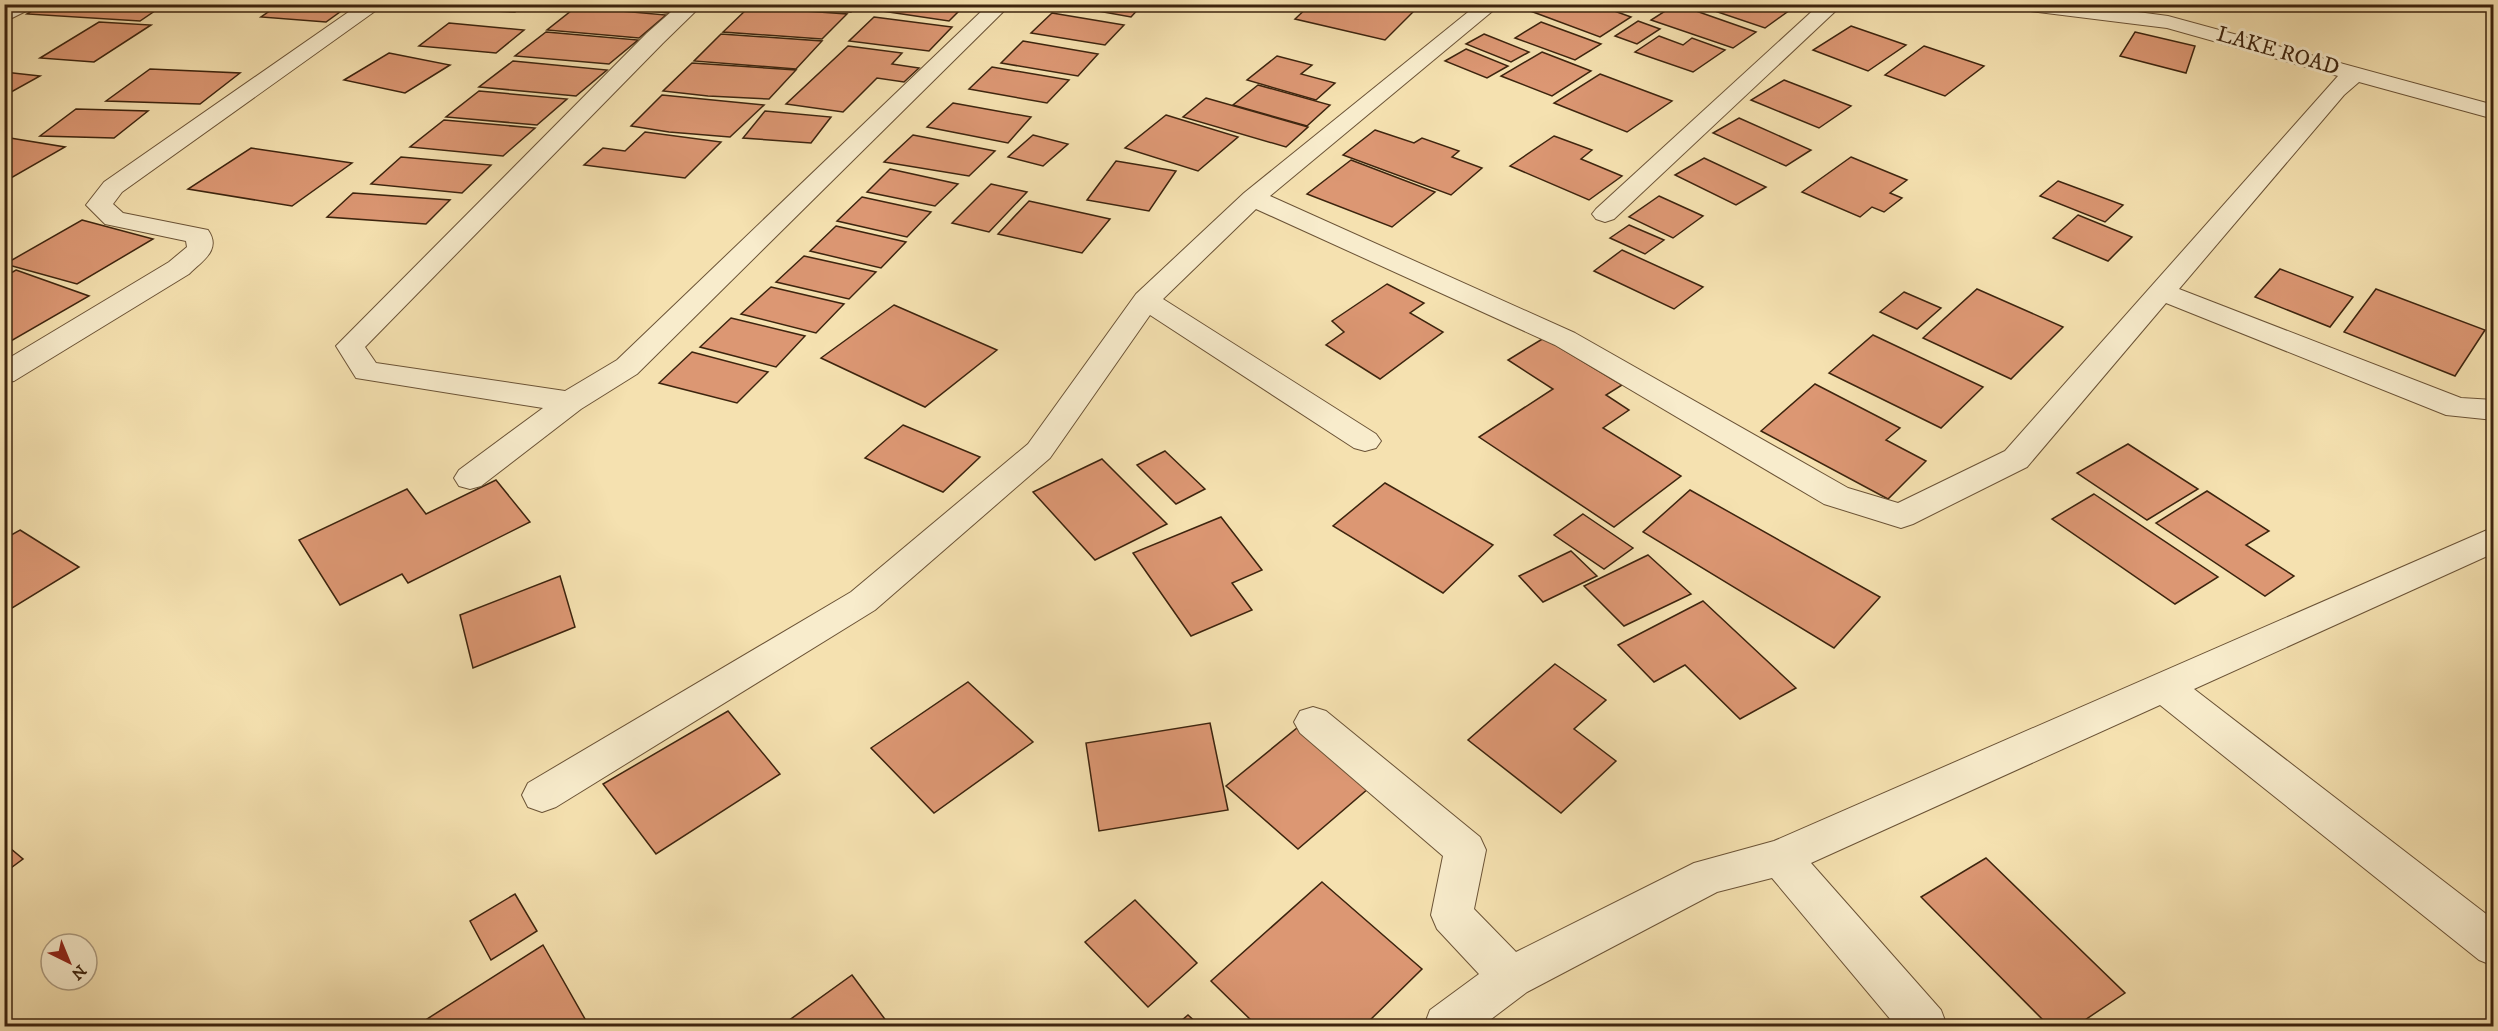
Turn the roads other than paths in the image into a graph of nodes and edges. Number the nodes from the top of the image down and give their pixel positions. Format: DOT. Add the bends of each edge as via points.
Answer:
graph roads {
  1 [pos="25,4"];
  2 [pos="375,4"];
  3 [pos="693,4"];
  4 [pos="1001,4"];
  5 [pos="1491,4"];
  6 [pos="1833,4"];
  7 [pos="2023,4"];
  8 [pos="4,16"];
  9 [pos="2355,73"];
  10 [pos="2493,112"];
  11 [pos="1253,198"];
  12 [pos="1605,214"];
  13 [pos="2162,292"];
  14 [pos="1146,300"];
  15 [pos="4,374"];
  16 [pos="570,402"];
  17 [pos="2493,410"];
  18 [pos="1365,441"];
  19 [pos="470,478"];
  20 [pos="2493,539"];
  21 [pos="2163,686"];
  22 [pos="1313,722"];
  23 [pos="542,795"];
  24 [pos="1780,858"];
  25 [pos="2493,946"];
  26 [pos="1511,977"];
  27 [pos="1446,1026"];
  28 [pos="1925,1026"];
  1 -- 8 [label="street"];
  2 -- 15 [label="street" via="113,188 99,205 114,219 199,236 200,249 179,268"];
  3 -- 16 [label="street" via="350,346 366,371"];
  4 -- 16 [label="street" via="627,367"];
  5 -- 11 [label="street"];
  6 -- 12 [label="street"];
  7 -- 9 [label="street, LAKE ROAD" via="2168,22"];
  9 -- 10 [label="street, LAKE ROAD"];
  9 -- 13 [label="street" via="2336,90"];
  11 -- 13 [label="street" via="1565,339 1836,496 1901,516 2016,459"];
  11 -- 14 [label="street"];
  13 -- 17 [label="street" via="2457,408"];
  14 -- 18 [label="street"];
  14 -- 23 [label="street" via="1039,451 863,602"];
  16 -- 19 [label="street"];
  20 -- 21 [label="street"];
  21 -- 24 [label="street"];
  21 -- 25 [label="street"];
  22 -- 26 [label="street" via="1465,850 1452,915"];
  24 -- 26 [label="street" via="1709,876"];
  24 -- 28 [label="street"];
  26 -- 27 [label="street"];
}
